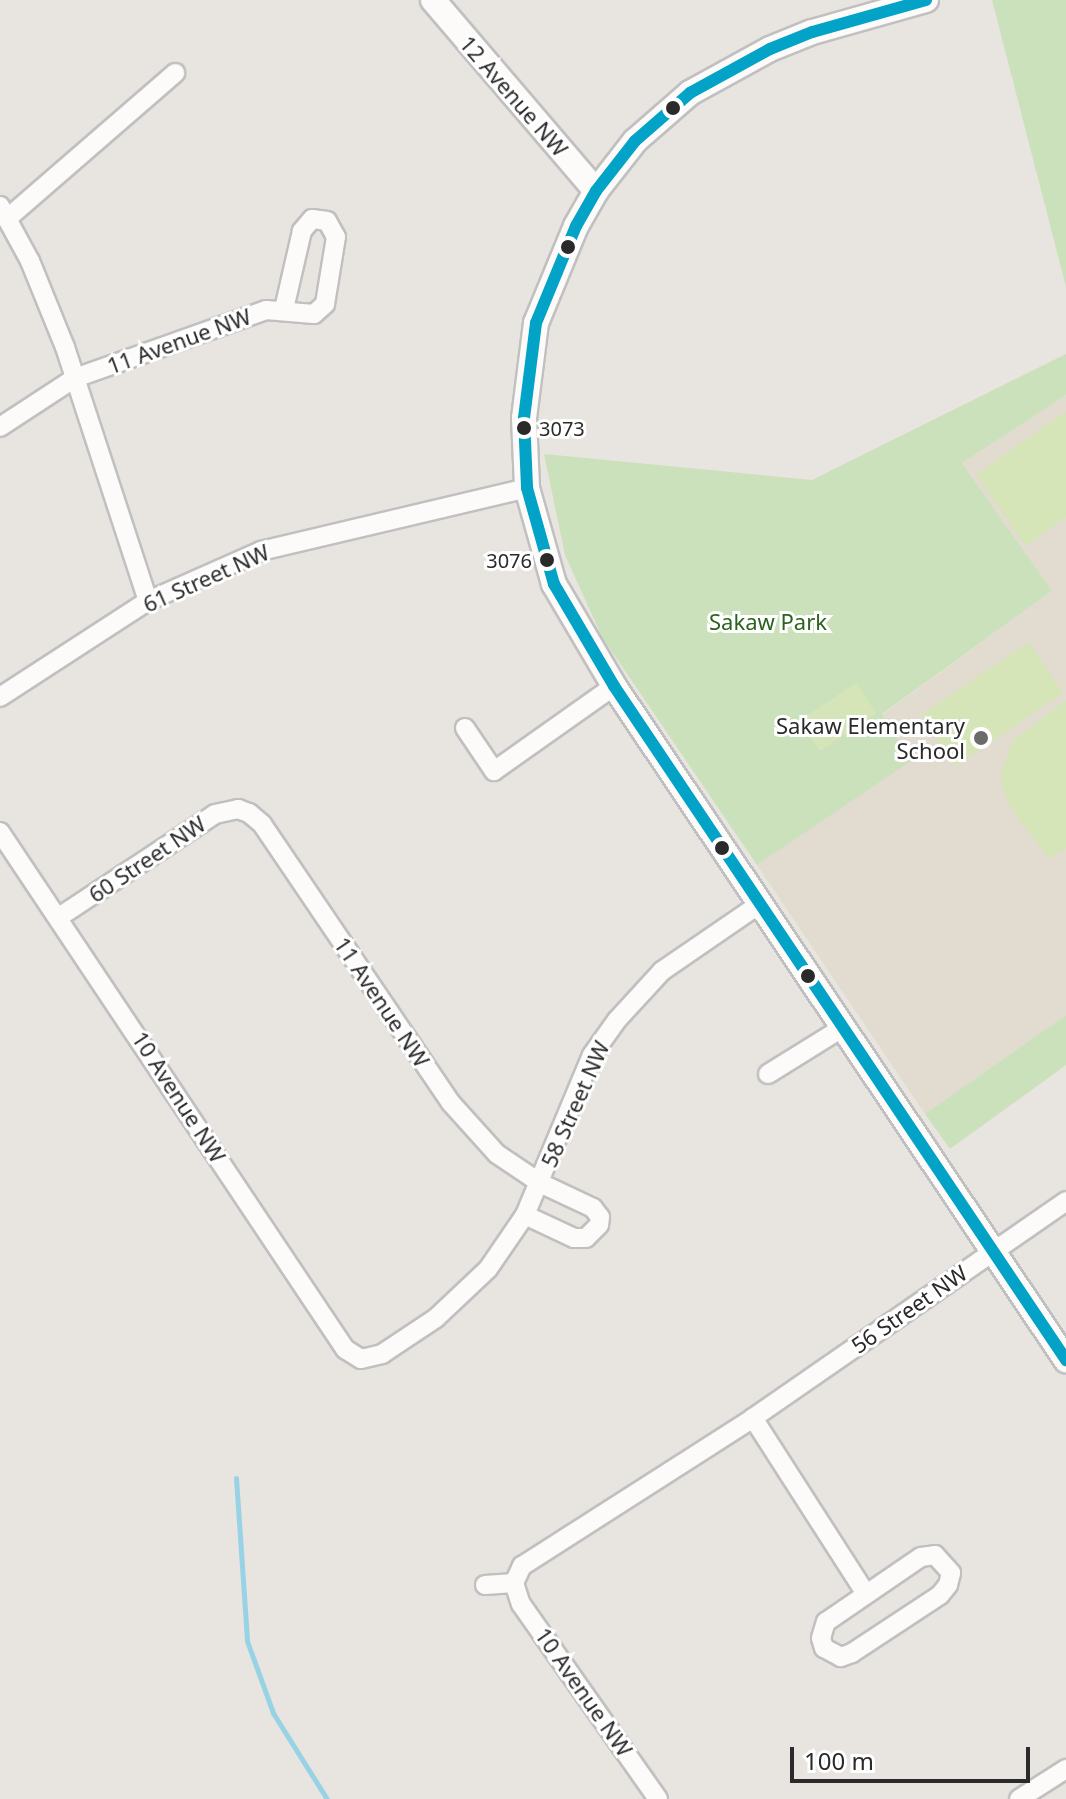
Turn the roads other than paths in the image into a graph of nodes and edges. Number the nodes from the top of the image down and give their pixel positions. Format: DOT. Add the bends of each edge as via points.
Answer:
graph roads {
  1 [pos="433,0"];
  2 [pos="926,0"];
  3 [pos="893,4"];
  4 [pos="175,73"];
  5 [pos="596,191"];
  6 [pos="4,212"];
  7 [pos="284,309"];
  8 [pos="75,378"];
  9 [pos="0,427"];
  10 [pos="527,488"];
  11 [pos="148,601"];
  12 [pos="614,686"];
  13 [pos="0,697"];
  14 [pos="465,728"];
  15 [pos="238,809"];
  16 [pos="0,832"];
  17 [pos="758,905"];
  18 [pos="59,917"];
  19 [pos="842,1028"];
  20 [pos="768,1074"];
  21 [pos="540,1183"];
  22 [pos="1066,1201"];
  23 [pos="525,1215"];
  24 [pos="992,1252"];
  25 [pos="361,1359"];
  26 [pos="1066,1360"];
  27 [pos="753,1418"];
  28 [pos="514,1583"];
  29 [pos="485,1585"];
  30 [pos="866,1594"];
  31 [pos="1066,1769"];
  32 [pos="658,1799"];
  33 [pos="1019,1799"];
  1 -- 5 [label="street, 12 Avenue NW"];
  2 -- 3 [label="street"];
  3 -- 5 [label="street" via="812,32 690,93 635,141"];
  4 -- 6 [label="street"];
  5 -- 10 [label="street" via="564,249 536,323 524,418"];
  6 -- 8 [label="street"];
  7 -- 7 [label="street, 11 Avenue NW" via="308,315 325,304 336,237 327,221 312,219 302,231"];
  7 -- 8 [label="street, 11 Avenue NW" via="266,310"];
  8 -- 9 [label="street, 11 Avenue NW"];
  8 -- 11 [label="street"];
  10 -- 11 [label="street, 61 Street NW" via="261,551"];
  10 -- 12 [label="street" via="554,584"];
  11 -- 13 [label="street, 61 Street NW"];
  12 -- 14 [label="street" via="494,771"];
  12 -- 17 [label="street"];
  15 -- 18 [label="street, 60 Street NW" via="215,814"];
  15 -- 21 [label="street, 11 Avenue NW" via="262,824 451,1103 497,1154"];
  16 -- 18 [label="street, 10 Avenue NW"];
  17 -- 19 [label="street"];
  17 -- 21 [label="street, 58 Street NW" via="662,971 617,1020 592,1055"];
  18 -- 25 [label="street, 10 Avenue NW" via="345,1349"];
  19 -- 20 [label="street"];
  19 -- 24 [label="street"];
  21 -- 23 [label="street, 58 Street NW"];
  21 -- 23 [label="street, 58 Street NW" via="593,1208 599,1225 586,1238 574,1238"];
  22 -- 24 [label="street, 56 Street NW"];
  23 -- 25 [label="street, 58 Street NW" via="466,1293 382,1354"];
  24 -- 26 [label="street"];
  24 -- 27 [label="street, 56 Street NW"];
  27 -- 28 [label="street, 56 Street NW" via="522,1566"];
  27 -- 30 [label="street"];
  28 -- 29 [label="street"];
  28 -- 32 [label="street, 10 Avenue NW" via="521,1604"];
  30 -- 30 [label="street" via="826,1622 821,1638 832,1654 852,1653 940,1595 951,1573 941,1558 921,1557"];
  31 -- 33 [label="street"];
}
